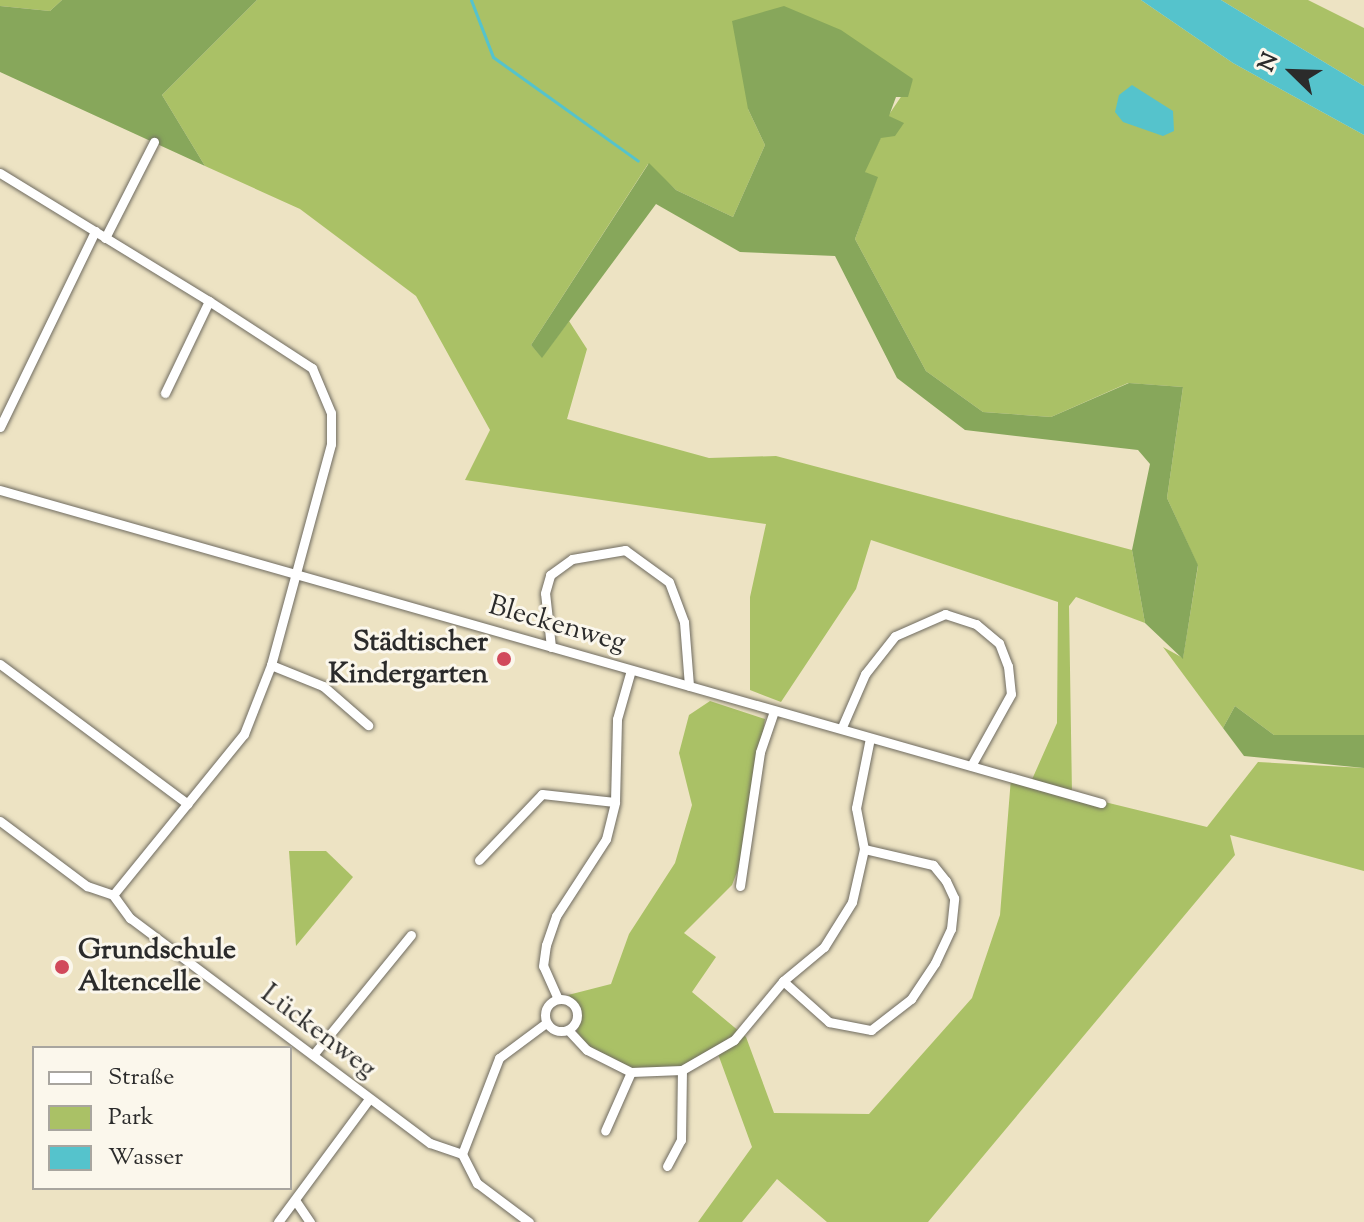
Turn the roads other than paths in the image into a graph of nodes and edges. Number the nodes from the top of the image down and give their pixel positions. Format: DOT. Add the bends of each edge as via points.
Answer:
graph roads {
  1 [pos="154,142"];
  2 [pos="0,173"];
  3 [pos="95,231"];
  4 [pos="105,238"];
  5 [pos="209,301"];
  6 [pos="165,393"];
  7 [pos="0,427"];
  8 [pos="0,490"];
  9 [pos="294,571"];
  10 [pos="551,647"];
  11 [pos="0,664"];
  12 [pos="271,665"];
  13 [pos="631,670"];
  14 [pos="689,686"];
  15 [pos="774,711"];
  16 [pos="368,725"];
  17 [pos="842,727"];
  18 [pos="870,738"];
  19 [pos="971,766"];
  20 [pos="615,802"];
  21 [pos="1101,803"];
  22 [pos="188,804"];
  23 [pos="0,821"];
  24 [pos="864,849"];
  25 [pos="479,860"];
  26 [pos="740,886"];
  27 [pos="113,895"];
  28 [pos="411,935"];
  29 [pos="783,981"];
  30 [pos="558,999"];
  31 [pos="546,1023"];
  32 [pos="569,1031"];
  33 [pos="313,1055"];
  34 [pos="682,1070"];
  35 [pos="631,1072"];
  36 [pos="369,1099"];
  37 [pos="605,1131"];
  38 [pos="462,1154"];
  39 [pos="667,1166"];
  40 [pos="295,1200"];
  41 [pos="278,1222"];
  42 [pos="310,1222"];
  43 [pos="529,1222"];
  1 -- 4 [label="street"];
  2 -- 3 [label="street"];
  3 -- 4 [label="street"];
  3 -- 7 [label="street"];
  4 -- 5 [label="street"];
  5 -- 6 [label="street"];
  5 -- 9 [label="street" via="312,368 331,413 328,459"];
  8 -- 9 [label="street, Bleckenweg"];
  9 -- 10 [label="street, Bleckenweg"];
  9 -- 12 [label="street"];
  10 -- 13 [label="street, Bleckenweg"];
  10 -- 14 [label="street" via="545,593 550,575 572,559 625,550 669,582 684,622"];
  11 -- 22 [label="street"];
  12 -- 16 [label="street" via="323,686"];
  12 -- 22 [label="street" via="244,734"];
  13 -- 14 [label="street, Bleckenweg"];
  13 -- 20 [label="street" via="617,719"];
  14 -- 15 [label="street, Bleckenweg"];
  15 -- 17 [label="street, Bleckenweg"];
  15 -- 26 [label="street" via="757,766"];
  17 -- 18 [label="street, Bleckenweg"];
  17 -- 19 [label="street" via="865,674 895,636 945,614 976,624 999,643 1008,666 1011,694"];
  18 -- 19 [label="street, Bleckenweg"];
  18 -- 24 [label="street" via="856,808"];
  19 -- 21 [label="street, Bleckenweg"];
  20 -- 25 [label="street" via="542,794"];
  20 -- 30 [label="street" via="606,839 556,916 546,945 543,966"];
  22 -- 27 [label="street"];
  23 -- 27 [label="street, Lückenweg" via="87,886"];
  24 -- 29 [label="street" via="845,913 824,947"];
  24 -- 29 [label="street" via="933,865 946,881 954,898 951,929 935,963 911,999 871,1030 829,1022"];
  27 -- 33 [label="street, Lückenweg" via="130,918"];
  28 -- 33 [label="street"];
  29 -- 34 [label="street" via="728,1046"];
  30 -- 31 [label="street" via="546,1008"];
  30 -- 32 [label="street" via="577,1013"];
  31 -- 32 [label="street"];
  31 -- 38 [label="street" via="499,1058"];
  32 -- 35 [label="street" via="587,1050"];
  33 -- 36 [label="street, Lückenweg"];
  34 -- 35 [label="street"];
  34 -- 39 [label="street" via="681,1140"];
  35 -- 37 [label="street"];
  36 -- 38 [label="street, Lückenweg" via="430,1143"];
  36 -- 40 [label="street"];
  38 -- 43 [label="street" via="477,1183"];
  40 -- 41 [label="street"];
  40 -- 42 [label="street"];
}
